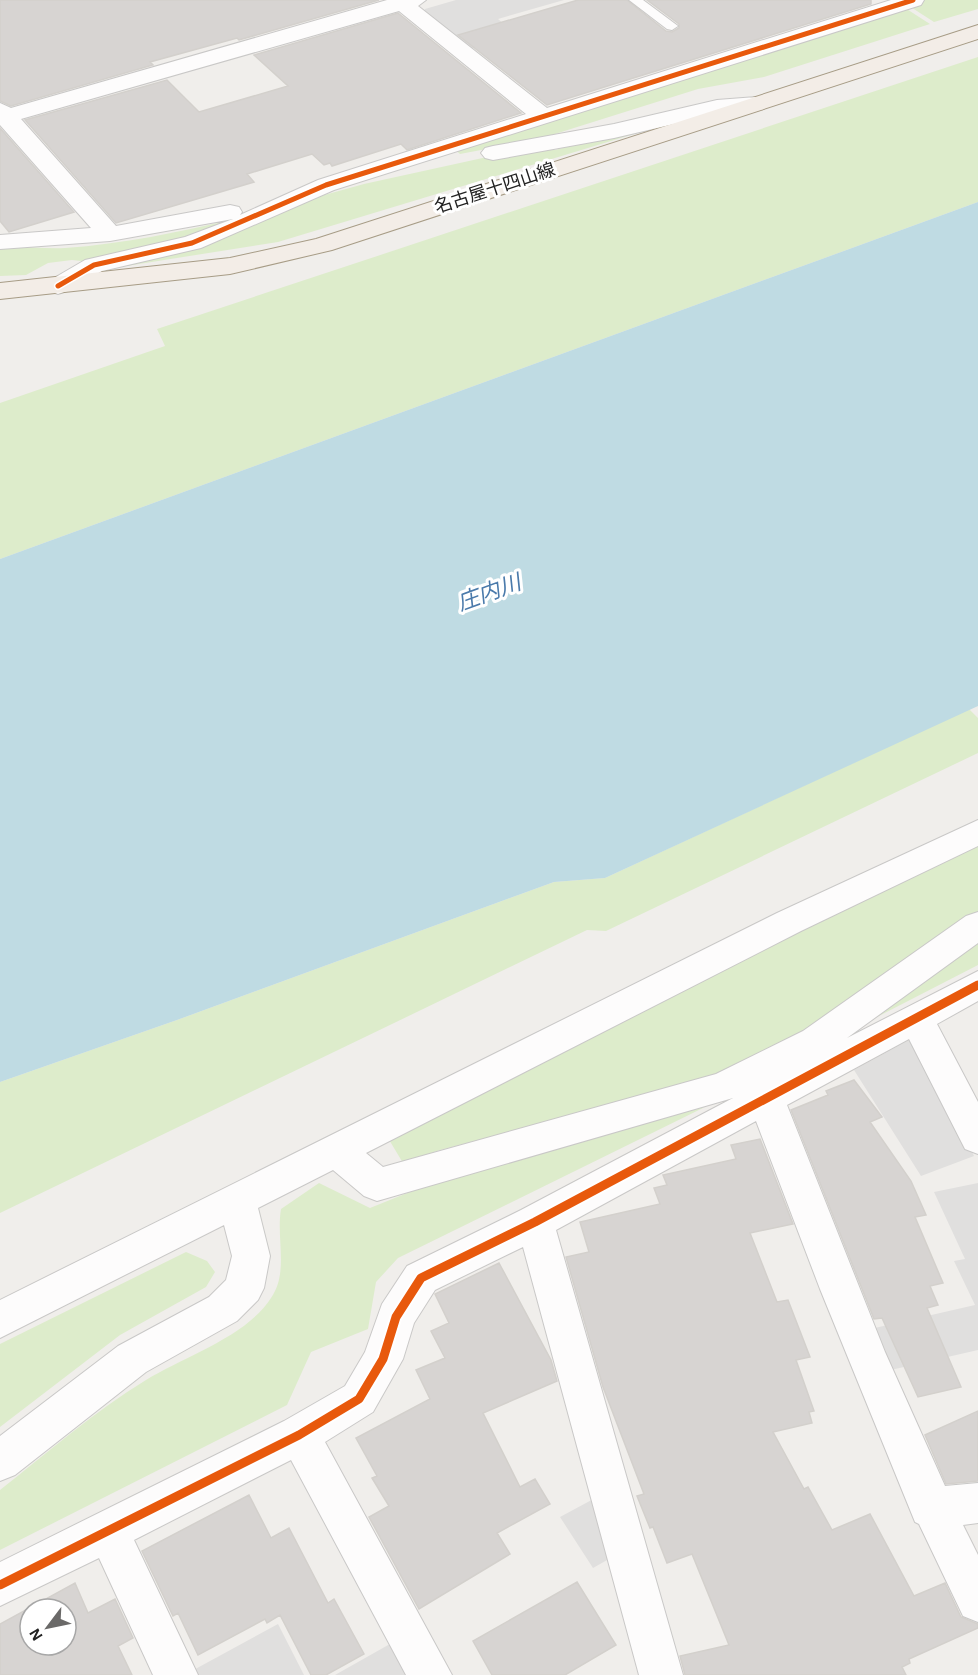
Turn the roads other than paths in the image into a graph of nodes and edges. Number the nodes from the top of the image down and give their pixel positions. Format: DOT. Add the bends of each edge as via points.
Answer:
graph roads {
  1 [pos="635,0"];
  2 [pos="405,1"];
  3 [pos="904,1"];
  4 [pos="672,26"];
  5 [pos="978,32"];
  6 [pos="756,104"];
  7 [pos="2,115"];
  8 [pos="545,117"];
  9 [pos="326,185"];
  10 [pos="110,234"];
  11 [pos="0,242"];
  12 [pos="58,286"];
  13 [pos="0,291"];
  14 [pos="978,832"];
  15 [pos="978,925"];
  16 [pos="978,985"];
  17 [pos="916,1018"];
  18 [pos="826,1051"];
  19 [pos="766,1098"];
  20 [pos="978,1138"];
  21 [pos="335,1150"];
  22 [pos="237,1201"];
  23 [pos="535,1222"];
  24 [pos="0,1320"];
  25 [pos="299,1435"];
  26 [pos="0,1461"];
  27 [pos="978,1503"];
  28 [pos="930,1508"];
  29 [pos="108,1530"];
  30 [pos="0,1585"];
  31 [pos="978,1601"];
  32 [pos="176,1675"];
  33 [pos="430,1675"];
  34 [pos="661,1675"];
  1 -- 4 [label="lane"];
  2 -- 7 [label="street"];
  2 -- 8 [label="street"];
  3 -- 8 [label="street"];
  5 -- 6 [label="main road, 名古屋十四山線"];
  6 -- 9 [label="street" via="717,107 364,181"];
  6 -- 12 [label="main road, 名古屋十四山線" via="323,245 230,266"];
  7 -- 10 [label="street"];
  8 -- 9 [label="street"];
  9 -- 10 [label="street" via="259,207"];
  9 -- 12 [label="street" via="192,243 94,265"];
  10 -- 11 [label="street"];
  12 -- 13 [label="main road, 名古屋十四山線"];
  14 -- 21 [label="street" via="789,922"];
  15 -- 18 [label="street"];
  16 -- 17 [label="street"];
  17 -- 18 [label="street"];
  17 -- 20 [label="street"];
  18 -- 19 [label="street"];
  18 -- 21 [label="street" via="725,1086 377,1185"];
  19 -- 23 [label="street"];
  19 -- 28 [label="street" via="861,1348"];
  21 -- 22 [label="street"];
  22 -- 24 [label="street"];
  22 -- 26 [label="street" via="251,1256 244,1288 224,1309 132,1359"];
  23 -- 25 [label="street" via="421,1278 396,1317 383,1359 358,1399"];
  23 -- 34 [label="street"];
  25 -- 29 [label="street"];
  25 -- 33 [label="street"];
  27 -- 28 [label="street"];
  28 -- 31 [label="street"];
  29 -- 30 [label="street"];
  29 -- 32 [label="street"];
}
